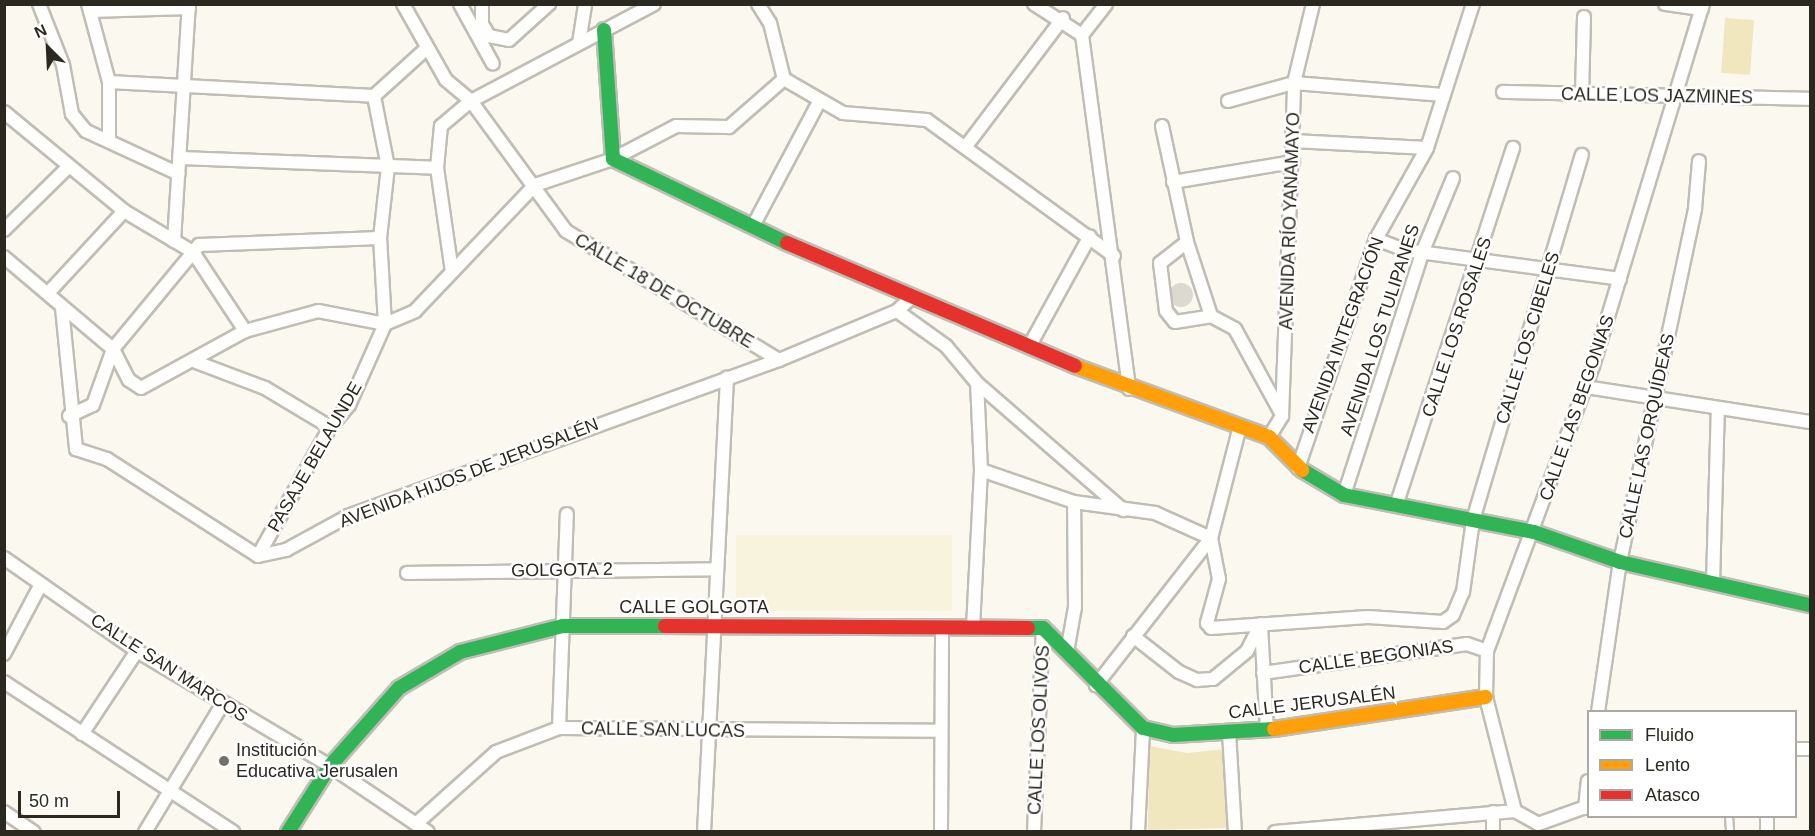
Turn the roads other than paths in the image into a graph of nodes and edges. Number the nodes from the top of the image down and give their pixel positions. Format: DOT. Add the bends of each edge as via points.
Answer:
graph roads {
  1 [pos="39,4"];
  2 [pos="403,4"];
  3 [pos="460,4"];
  4 [pos="482,4"];
  5 [pos="549,4"];
  6 [pos="585,4"];
  7 [pos="654,4"];
  8 [pos="758,4"];
  9 [pos="1034,4"];
  10 [pos="1106,4"];
  11 [pos="1314,4"];
  12 [pos="1473,4"];
  13 [pos="1665,4"];
  14 [pos="189,6"];
  15 [pos="1702,7"];
  16 [pos="89,8"];
  17 [pos="1584,17"];
  18 [pos="1063,18"];
  19 [pos="604,30"];
  20 [pos="1082,35"];
  21 [pos="579,43"];
  22 [pos="426,49"];
  23 [pos="493,64"];
  24 [pos="784,79"];
  25 [pos="109,82"];
  26 [pos="1294,83"];
  27 [pos="184,84"];
  28 [pos="1503,92"];
  29 [pos="1582,94"];
  30 [pos="1444,95"];
  31 [pos="374,96"];
  32 [pos="1676,98"];
  33 [pos="1810,99"];
  34 [pos="471,101"];
  35 [pos="1228,101"];
  36 [pos="819,102"];
  37 [pos="7,120"];
  38 [pos="1162,126"];
  39 [pos="109,141"];
  40 [pos="1293,141"];
  41 [pos="967,145"];
  42 [pos="1427,148"];
  43 [pos="1513,148"];
  44 [pos="1582,155"];
  45 [pos="180,158"];
  46 [pos="613,159"];
  47 [pos="1699,161"];
  48 [pos="1293,162"];
  49 [pos="68,167"];
  50 [pos="387,167"];
  51 [pos="437,168"];
  52 [pos="179,174"];
  53 [pos="1453,178"];
  54 [pos="1173,182"];
  55 [pos="535,185"];
  56 [pos="124,211"];
  57 [pos="753,226"];
  58 [pos="4,230"];
  59 [pos="1090,236"];
  60 [pos="380,238"];
  61 [pos="1376,239"];
  62 [pos="174,241"];
  63 [pos="1187,242"];
  64 [pos="193,252"];
  65 [pos="1422,253"];
  66 [pos="1114,256"];
  67 [pos="4,257"];
  68 [pos="1480,262"];
  69 [pos="1548,269"];
  70 [pos="452,272"];
  71 [pos="1620,279"];
  72 [pos="50,291"];
  73 [pos="910,299"];
  74 [pos="62,308"];
  75 [pos="897,311"];
  76 [pos="1211,316"];
  77 [pos="385,324"];
  78 [pos="245,331"];
  79 [pos="1030,345"];
  80 [pos="112,349"];
  81 [pos="778,360"];
  82 [pos="196,362"];
  83 [pos="727,378"];
  84 [pos="977,383"];
  85 [pos="1586,387"];
  86 [pos="1129,389"];
  87 [pos="1656,400"];
  88 [pos="1718,409"];
  89 [pos="69,416"];
  90 [pos="1282,416"];
  91 [pos="1810,422"];
  92 [pos="330,427"];
  93 [pos="1239,430"];
  94 [pos="1269,437"];
  95 [pos="1298,468"];
  96 [pos="981,470"];
  97 [pos="1344,495"];
  98 [pos="1074,502"];
  99 [pos="1396,506"];
  100 [pos="1123,510"];
  101 [pos="567,514"];
  102 [pos="1473,520"];
  103 [pos="1534,532"];
  104 [pos="1211,538"];
  105 [pos="258,556"];
  106 [pos="4,558"];
  107 [pos="1620,562"];
  108 [pos="716,569"];
  109 [pos="565,570"];
  110 [pos="407,573"];
  111 [pos="1713,583"];
  112 [pos="41,584"];
  113 [pos="1810,605"];
  114 [pos="714,624"];
  115 [pos="1261,624"];
  116 [pos="563,626"];
  117 [pos="942,628"];
  118 [pos="973,628"];
  119 [pos="1043,628"];
  120 [pos="1133,636"];
  121 [pos="137,651"];
  122 [pos="1487,651"];
  123 [pos="1067,652"];
  124 [pos="4,654"];
  125 [pos="1263,673"];
  126 [pos="4,682"];
  127 [pos="1096,685"];
  128 [pos="1486,698"];
  129 [pos="222,705"];
  130 [pos="1599,710"];
  131 [pos="559,728"];
  132 [pos="1143,728"];
  133 [pos="1267,730"];
  134 [pos="710,731"];
  135 [pos="941,731"];
  136 [pos="1229,732"];
  137 [pos="82,734"];
  138 [pos="330,766"];
  139 [pos="171,792"];
  140 [pos="1587,807"];
  141 [pos="1515,811"];
  142 [pos="4,812"];
  143 [pos="1493,812"];
  144 [pos="417,823"];
  145 [pos="34,831"];
  146 [pos="145,831"];
  147 [pos="233,831"];
  148 [pos="288,831"];
  149 [pos="428,831"];
  150 [pos="704,831"];
  151 [pos="941,831"];
  152 [pos="1034,831"];
  153 [pos="1138,831"];
  154 [pos="1235,831"];
  155 [pos="1275,831"];
  156 [pos="1493,831"];
  1 -- 39 [label="street" via="63,65 72,114 86,131"];
  2 -- 22 [label="street, CALLE 18 DE OCTUBRE"];
  3 -- 23 [label="street"];
  4 -- 5 [label="street" via="482,24 489,36 509,40"];
  6 -- 21 [label="street"];
  7 -- 19 [label="street"];
  8 -- 24 [label="street" via="770,23"];
  9 -- 18 [label="street"];
  10 -- 20 [label="street"];
  11 -- 26 [label="street, AVENIDA RÍO YANAMAYO"];
  12 -- 30 [label="street, AVENIDA INTEGRACIÓN"];
  13 -- 15 [label="street"];
  14 -- 16 [label="street"];
  14 -- 27 [label="street"];
  15 -- 32 [label="street, CALLE LAS BEGONIAS"];
  16 -- 25 [label="street"];
  17 -- 29 [label="street"];
  18 -- 20 [label="street"];
  18 -- 41 [label="street"];
  19 -- 21 [label="street"];
  19 -- 46 [label="street"];
  20 -- 66 [label="street"];
  21 -- 34 [label="street"];
  22 -- 31 [label="street"];
  22 -- 34 [label="street, CALLE 18 DE OCTUBRE" via="446,80"];
  24 -- 36 [label="street"];
  24 -- 46 [label="street" via="729,127 676,126"];
  25 -- 27 [label="street"];
  25 -- 39 [label="street"];
  26 -- 30 [label="street"];
  26 -- 35 [label="street"];
  26 -- 40 [label="street, AVENIDA RÍO YANAMAYO"];
  27 -- 31 [label="street"];
  27 -- 45 [label="street"];
  28 -- 29 [label="street, CALLE LOS JAZMINES"];
  29 -- 32 [label="street, CALLE LOS JAZMINES"];
  30 -- 42 [label="street, AVENIDA INTEGRACIÓN"];
  31 -- 50 [label="street"];
  32 -- 33 [label="street, CALLE LOS JAZMINES"];
  32 -- 71 [label="street, CALLE LAS BEGONIAS"];
  34 -- 51 [label="street" via="441,126"];
  34 -- 55 [label="street, CALLE 18 DE OCTUBRE"];
  36 -- 41 [label="street" via="843,113 927,120"];
  36 -- 57 [label="street"];
  37 -- 49 [label="street"];
  38 -- 54 [label="street"];
  39 -- 52 [label="street"];
  40 -- 42 [label="street"];
  40 -- 48 [label="street, AVENIDA RÍO YANAMAYO"];
  41 -- 59 [label="street" via="1023,192"];
  42 -- 61 [label="street, AVENIDA INTEGRACIÓN"];
  43 -- 68 [label="street, CALLE LOS ROSALES"];
  44 -- 69 [label="street, CALLE LOS CIBELES"];
  45 -- 50 [label="street"];
  45 -- 52 [label="street"];
  46 -- 55 [label="street"];
  46 -- 57 [label="street"];
  47 -- 87 [label="street, CALLE LAS ORQUÍDEAS" via="1695,208"];
  48 -- 54 [label="street"];
  48 -- 90 [label="street, AVENIDA RÍO YANAMAYO"];
  49 -- 56 [label="street"];
  49 -- 58 [label="street"];
  50 -- 51 [label="street"];
  50 -- 60 [label="street"];
  51 -- 70 [label="street"];
  52 -- 62 [label="street"];
  53 -- 65 [label="street, AVENIDA LOS TULIPANES"];
  54 -- 63 [label="street"];
  55 -- 70 [label="street"];
  55 -- 81 [label="street, CALLE 18 DE OCTUBRE" via="566,231"];
  56 -- 62 [label="street"];
  56 -- 72 [label="street"];
  57 -- 73 [label="street"];
  59 -- 66 [label="street"];
  59 -- 79 [label="street"];
  60 -- 64 [label="street" via="207,241"];
  60 -- 77 [label="street"];
  61 -- 65 [label="street"];
  61 -- 95 [label="street, AVENIDA INTEGRACIÓN"];
  62 -- 64 [label="street"];
  63 -- 76 [label="street"];
  63 -- 76 [label="street" via="1160,263 1163,303 1175,322"];
  64 -- 78 [label="street"];
  64 -- 80 [label="street"];
  65 -- 68 [label="street"];
  65 -- 97 [label="street, AVENIDA LOS TULIPANES"];
  66 -- 86 [label="street"];
  67 -- 72 [label="street"];
  68 -- 69 [label="street"];
  68 -- 99 [label="street, CALLE LOS ROSALES"];
  69 -- 71 [label="street"];
  69 -- 102 [label="street, CALLE LOS CIBELES"];
  70 -- 77 [label="street" via="415,311"];
  71 -- 85 [label="street, CALLE LAS BEGONIAS"];
  72 -- 74 [label="street"];
  73 -- 75 [label="street, AVENIDA HIJOS DE JERUSALÉN"];
  73 -- 79 [label="street"];
  74 -- 80 [label="street"];
  74 -- 89 [label="street"];
  75 -- 81 [label="street, AVENIDA HIJOS DE JERUSALÉN"];
  75 -- 84 [label="street" via="946,346"];
  76 -- 90 [label="street" via="1235,329"];
  77 -- 78 [label="street" via="318,310"];
  77 -- 92 [label="street, PASAJE BELAUNDE" via="349,405"];
  78 -- 82 [label="street"];
  79 -- 86 [label="street"];
  80 -- 82 [label="street" via="129,381 141,388"];
  80 -- 89 [label="street" via="93,405"];
  81 -- 83 [label="street, AVENIDA HIJOS DE JERUSALÉN"];
  82 -- 92 [label="street" via="265,387"];
  83 -- 105 [label="street, AVENIDA HIJOS DE JERUSALÉN" via="348,516 286,550"];
  83 -- 108 [label="street"];
  84 -- 96 [label="street"];
  84 -- 100 [label="street"];
  85 -- 87 [label="street"];
  85 -- 103 [label="street, CALLE LAS BEGONIAS"];
  86 -- 93 [label="street" via="1179,400"];
  87 -- 88 [label="street"];
  87 -- 107 [label="street, CALLE LAS ORQUÍDEAS"];
  88 -- 91 [label="street"];
  88 -- 111 [label="street"];
  89 -- 105 [label="street" via="76,449 107,459"];
  90 -- 94 [label="street, AVENIDA RÍO YANAMAYO"];
  92 -- 105 [label="street, PASAJE BELAUNDE"];
  93 -- 94 [label="street"];
  93 -- 104 [label="street"];
  94 -- 95 [label="street"];
  95 -- 97 [label="street"];
  96 -- 98 [label="street"];
  96 -- 118 [label="street"];
  97 -- 99 [label="street"];
  98 -- 100 [label="street"];
  98 -- 123 [label="street" via="1075,606"];
  99 -- 102 [label="street"];
  100 -- 104 [label="street" via="1155,513"];
  101 -- 109 [label="street"];
  102 -- 103 [label="street"];
  102 -- 115 [label="street, CALLE LOS CIBELES" via="1463,592 1453,615 1443,622 1368,618"];
  103 -- 107 [label="street"];
  103 -- 122 [label="street, CALLE LAS BEGONIAS"];
  104 -- 115 [label="street" via="1219,579 1207,623 1211,628"];
  104 -- 120 [label="street"];
  106 -- 112 [label="street, CALLE SAN MARCOS"];
  107 -- 111 [label="street"];
  107 -- 130 [label="street, CALLE LAS ORQUÍDEAS"];
  108 -- 109 [label="street, GOLGOTA 2"];
  108 -- 114 [label="street"];
  109 -- 110 [label="street, GOLGOTA 2"];
  109 -- 116 [label="street"];
  111 -- 113 [label="street"];
  112 -- 121 [label="street, CALLE SAN MARCOS"];
  112 -- 124 [label="street"];
  114 -- 116 [label="street, CALLE GOLGOTA"];
  114 -- 117 [label="street, CALLE GOLGOTA"];
  114 -- 134 [label="street"];
  115 -- 120 [label="street" via="1247,651 1213,680 1197,680 1179,672"];
  115 -- 125 [label="street"];
  116 -- 131 [label="street"];
  116 -- 138 [label="street, CALLE GOLGOTA" via="488,642 433,666 370,715"];
  117 -- 118 [label="street, CALLE GOLGOTA"];
  117 -- 135 [label="street"];
  118 -- 119 [label="street, CALLE GOLGOTA"];
  119 -- 123 [label="street"];
  119 -- 152 [label="street, CALLE LOS OLIVOS"];
  120 -- 127 [label="street"];
  121 -- 129 [label="street, CALLE SAN MARCOS"];
  121 -- 137 [label="street"];
  122 -- 125 [label="street, CALLE BEGONIAS" via="1467,644"];
  122 -- 128 [label="street, CALLE LAS BEGONIAS"];
  123 -- 127 [label="street"];
  125 -- 133 [label="street"];
  126 -- 137 [label="street"];
  127 -- 132 [label="street"];
  128 -- 133 [label="street, CALLE JERUSALÉN"];
  128 -- 141 [label="street, CALLE LAS BEGONIAS"];
  129 -- 138 [label="street, CALLE SAN MARCOS"];
  129 -- 139 [label="street"];
  131 -- 134 [label="street, CALLE SAN LUCAS"];
  131 -- 144 [label="street, CALLE SAN LUCAS" via="496,752"];
  132 -- 136 [label="street, CALLE JERUSALÉN" via="1173,735"];
  132 -- 153 [label="street"];
  133 -- 136 [label="street, CALLE JERUSALÉN"];
  134 -- 135 [label="street, CALLE SAN LUCAS"];
  134 -- 150 [label="street"];
  135 -- 151 [label="street"];
  136 -- 154 [label="street"];
  137 -- 139 [label="street"];
  138 -- 144 [label="street, CALLE SAN MARCOS"];
  138 -- 148 [label="street, CALLE GOLGOTA"];
  139 -- 146 [label="street"];
  139 -- 147 [label="street"];
  140 -- 141 [label="street" via="1538,824"];
  141 -- 143 [label="street"];
  142 -- 145 [label="street"];
  143 -- 155 [label="street"];
  143 -- 156 [label="street"];
  144 -- 149 [label="street, CALLE SAN MARCOS"];
}
